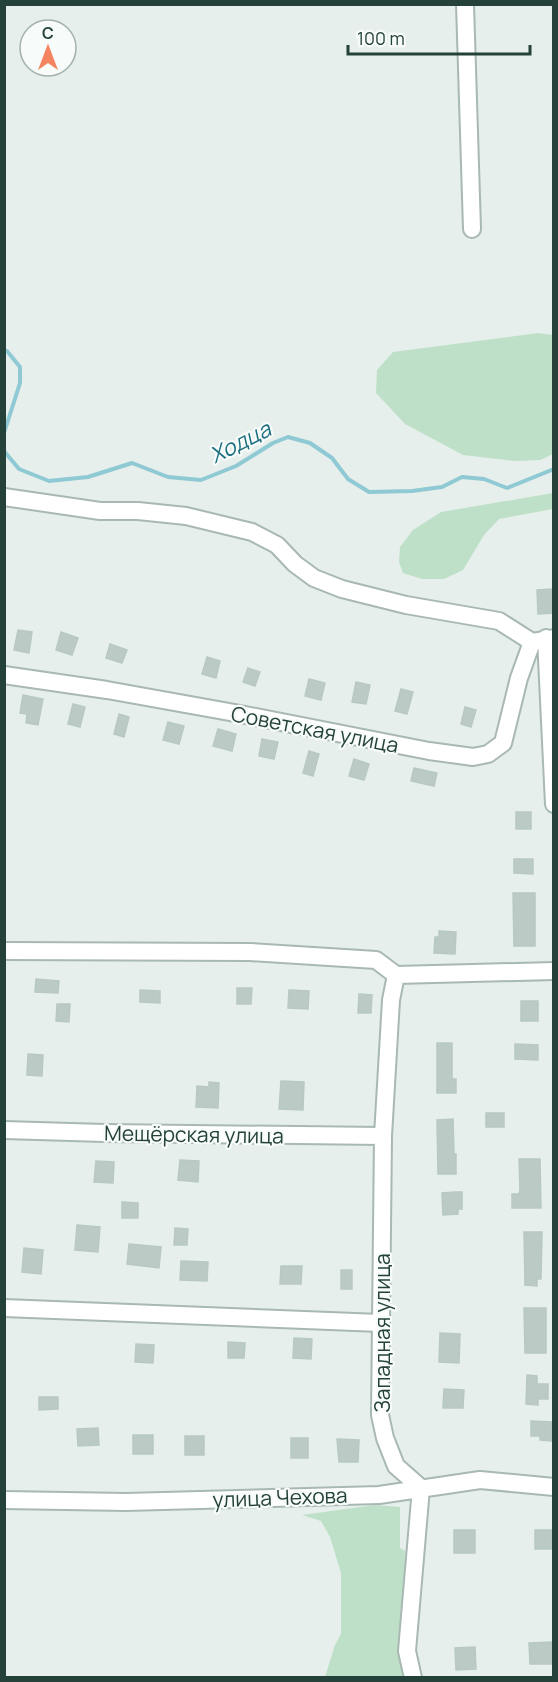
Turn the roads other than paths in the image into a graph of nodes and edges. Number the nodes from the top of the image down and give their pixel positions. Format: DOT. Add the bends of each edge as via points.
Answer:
graph roads {
  1 [pos="465,4"];
  2 [pos="472,229"];
  3 [pos="4,497"];
  4 [pos="544,639"];
  5 [pos="4,675"];
  6 [pos="554,804"];
  7 [pos="4,951"];
  8 [pos="554,971"];
  9 [pos="396,975"];
  10 [pos="4,1130"];
  11 [pos="383,1136"];
  12 [pos="4,1308"];
  13 [pos="380,1323"];
  14 [pos="554,1487"];
  15 [pos="421,1488"];
  16 [pos="4,1500"];
  17 [pos="412,1677"];
  1 -- 2 [label="street"];
  3 -- 4 [label="street" via="100,511 186,516 252,532 278,545 314,578 342,589 499,621"];
  4 -- 5 [label="street, Советская улица" via="519,678 503,743 488,754 473,757"];
  4 -- 6 [label="street"];
  7 -- 9 [label="street" via="250,952 375,960"];
  8 -- 9 [label="street"];
  9 -- 11 [label="street, Западная улица"];
  10 -- 11 [label="street, Мещёрская улица"];
  11 -- 13 [label="street, Западная улица"];
  12 -- 13 [label="street"];
  13 -- 15 [label="street, Западная улица" via="380,1415 385,1438 396,1466"];
  14 -- 15 [label="street, улица Чехова" via="480,1480"];
  15 -- 16 [label="street, улица Чехова" via="379,1495 126,1502"];
  15 -- 17 [label="street" via="407,1651"];
}
